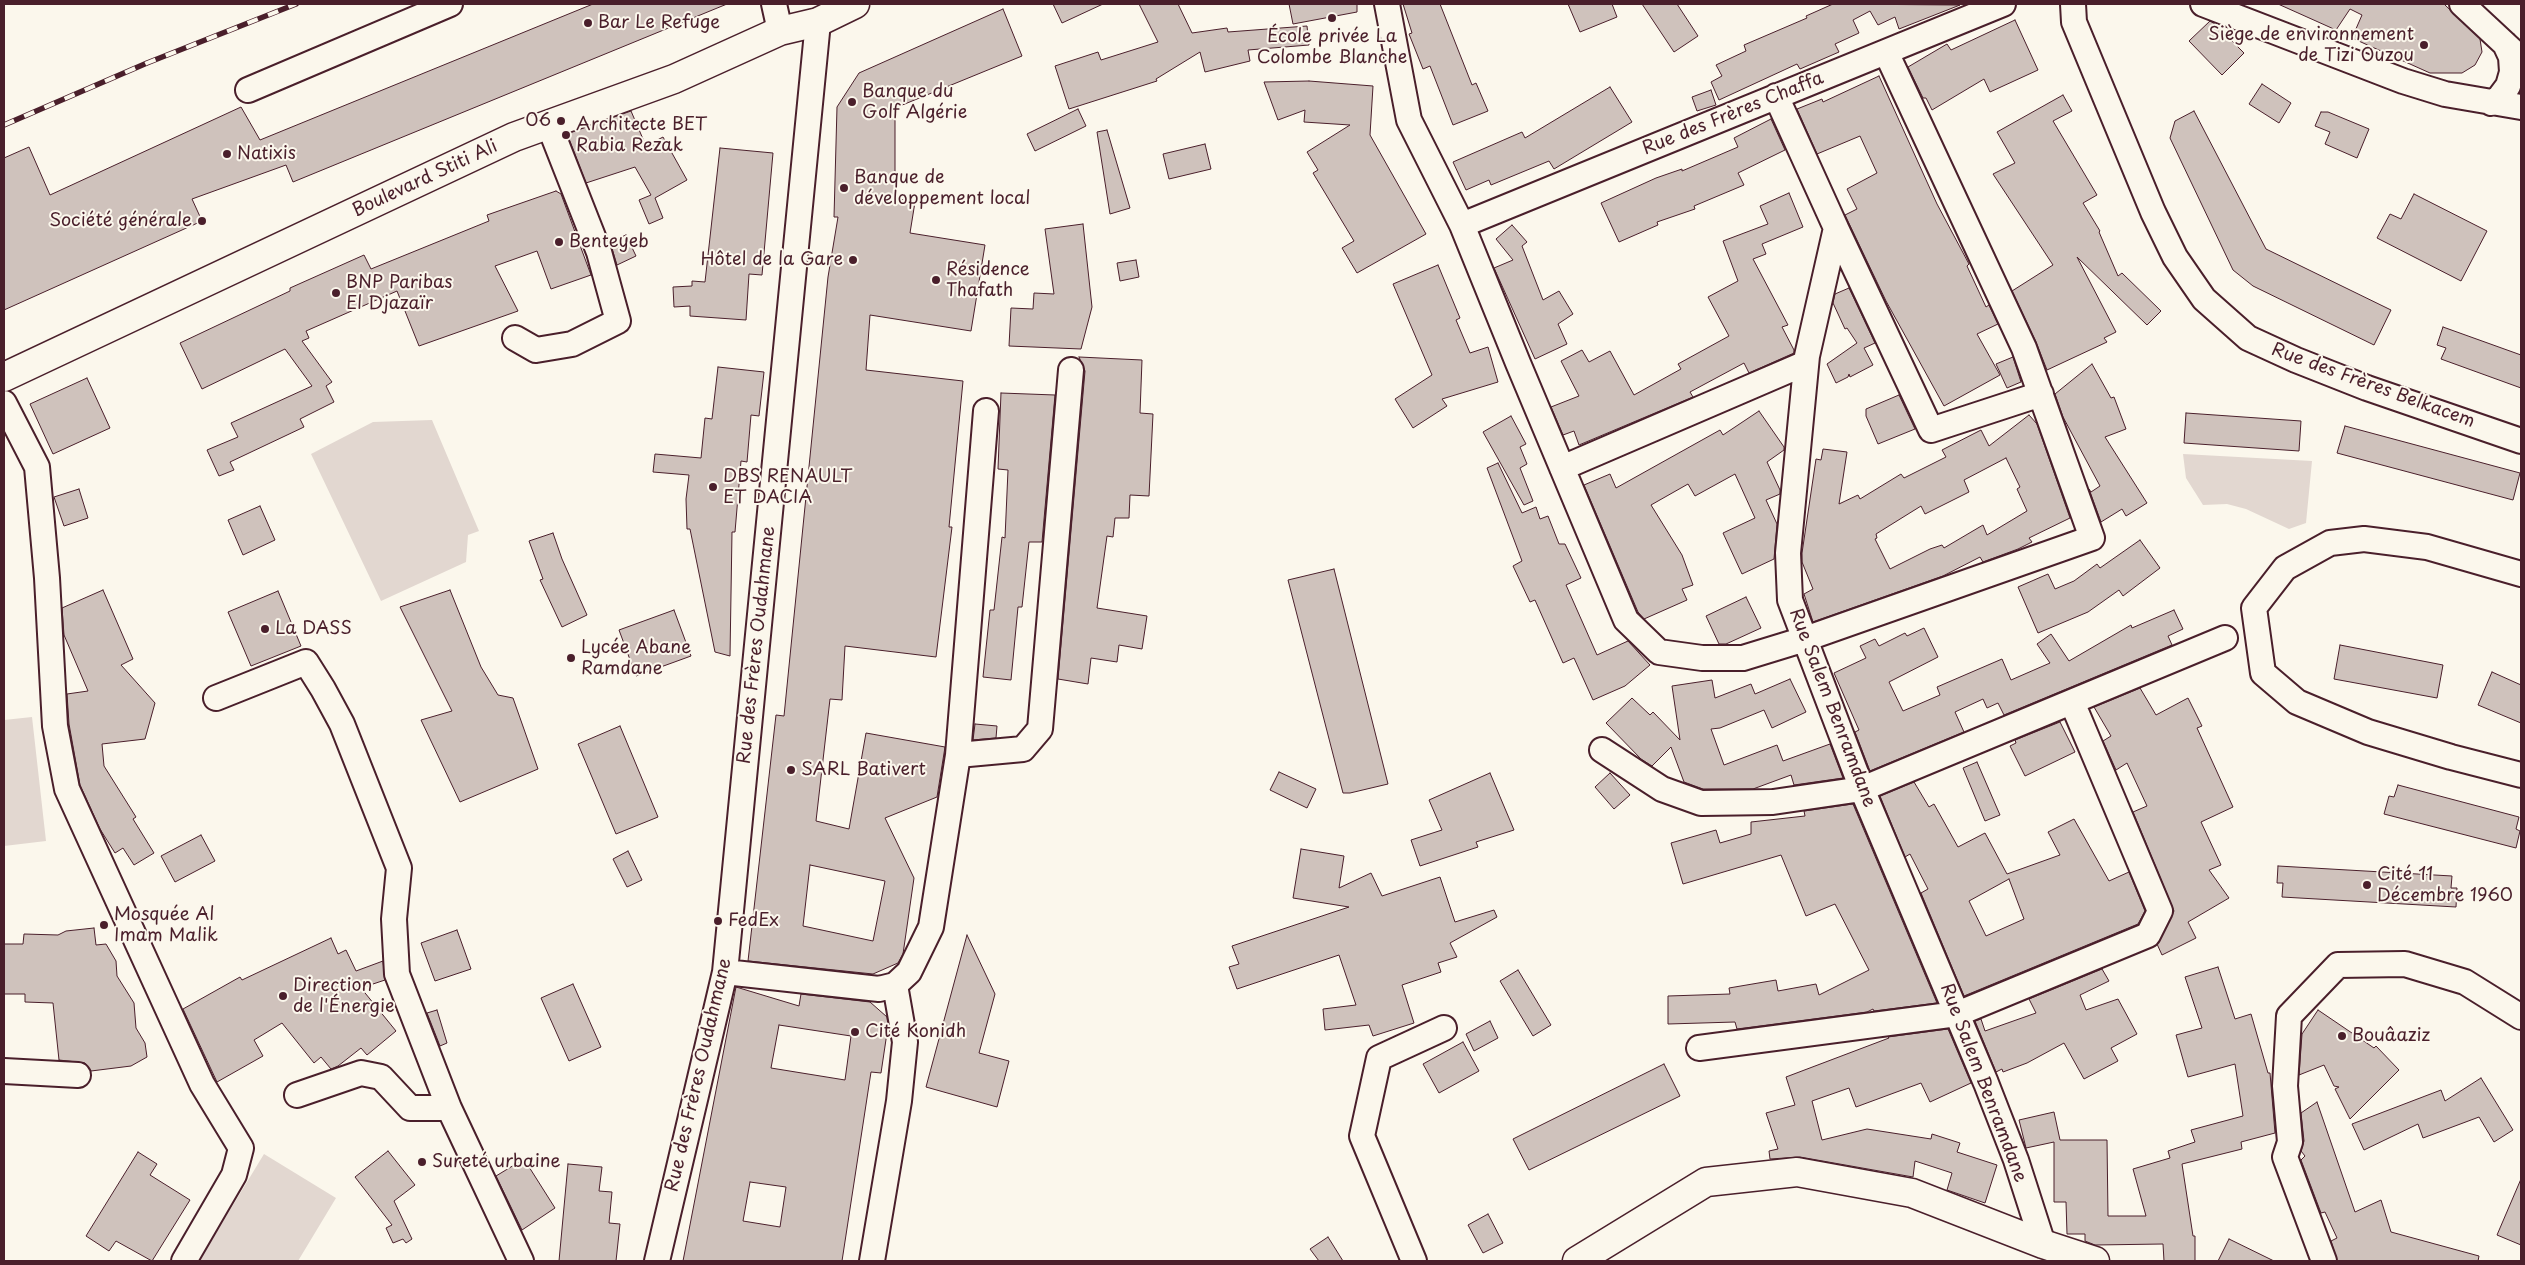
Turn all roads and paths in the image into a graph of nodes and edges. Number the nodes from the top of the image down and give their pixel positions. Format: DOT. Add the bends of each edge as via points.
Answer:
graph roads {
  1 [pos="450,4"];
  2 [pos="774,4"];
  3 [pos="855,4"];
  4 [pos="1387,4"];
  5 [pos="2004,4"];
  6 [pos="2073,4"];
  7 [pos="2203,4"];
  8 [pos="2462,4"];
  9 [pos="818,22"];
  10 [pos="780,31"];
  11 [pos="2513,51"];
  12 [pos="1886,52"];
  13 [pos="248,90"];
  14 [pos="1776,96"];
  15 [pos="2491,103"];
  16 [pos="2521,106"];
  17 [pos="549,125"];
  18 [pos="1462,225"];
  19 [pos="1836,228"];
  20 [pos="515,338"];
  21 [pos="1806,364"];
  22 [pos="1071,370"];
  23 [pos="4,377"];
  24 [pos="2042,394"];
  25 [pos="4,403"];
  26 [pos="986,411"];
  27 [pos="2521,441"];
  28 [pos="1562,468"];
  29 [pos="2521,574"];
  30 [pos="2225,638"];
  31 [pos="1805,639"];
  32 [pos="216,698"];
  33 [pos="2072,702"];
  34 [pos="1602,750"];
  35 [pos="958,754"];
  36 [pos="2521,775"];
  37 [pos="1862,789"];
  38 [pos="725,972"];
  39 [pos="895,985"];
  40 [pos="1957,1014"];
  41 [pos="2521,1016"];
  42 [pos="1444,1028"];
  43 [pos="1698,1048"];
  44 [pos="4,1071"];
  45 [pos="78,1075"];
  46 [pos="297,1095"];
  47 [pos="449,1108"];
  48 [pos="2043,1244"];
  49 [pos="184,1261"];
  50 [pos="521,1261"];
  51 [pos="657,1261"];
  52 [pos="872,1261"];
  53 [pos="1414,1261"];
  54 [pos="1577,1261"];
  55 [pos="2095,1261"];
  56 [pos="2324,1261"];
  1 -- 13 [label="street"];
  2 -- 10 [label="street"];
  3 -- 9 [label="main road, Boulevard Stiti Ali"];
  4 -- 18 [label="street" via="1410,120"];
  5 -- 12 [label="street, Rue des Frères Chaffa"];
  6 -- 27 [label="street, Rue des Frères Belkacem" via="2074,22 2154,212 2175,257 2204,300 2248,338 2296,360"];
  7 -- 15 [label="street" via="2403,81"];
  8 -- 11 [label="street"];
  9 -- 10 [label="main road, Boulevard Stiti Ali"];
  9 -- 38 [label="street, Rue des Frères Oudahmane"];
  10 -- 17 [label="main road, Boulevard Stiti Ali" via="674,79"];
  11 -- 15 [label="street" via="2508,86"];
  12 -- 14 [label="street, Rue des Frères Chaffa"];
  12 -- 24 [label="street" via="2024,348"];
  14 -- 18 [label="street, Rue des Frères Chaffa"];
  14 -- 19 [label="street"];
  15 -- 16 [label="street"];
  17 -- 20 [label="street" via="599,252 618,321 572,344 536,350"];
  17 -- 23 [label="main road, Boulevard Stiti Ali" via="514,137"];
  18 -- 28 [label="street"];
  19 -- 21 [label="street, Rue Salem Benramdane"];
  19 -- 24 [label="street" via="1931,430"];
  21 -- 28 [label="street"];
  21 -- 31 [label="street, Rue Salem Benramdane" via="1788,553 1790,600"];
  22 -- 35 [label="street" via="1040,730 1024,749"];
  24 -- 31 [label="street" via="2092,538"];
  25 -- 49 [label="street" via="36,467 47,578 55,726 67,789 202,1084 241,1148 234,1175"];
  26 -- 35 [label="street"];
  28 -- 31 [label="street" via="1626,620 1659,652 1702,658 1743,658"];
  29 -- 36 [label="street" via="2427,546 2364,539 2330,543 2284,568 2254,608 2263,673 2297,702 2368,732"];
  30 -- 33 [label="street"];
  31 -- 37 [label="street, Rue Salem Benramdane"];
  32 -- 47 [label="street" via="306,662 323,689 342,724 399,868 394,919 397,974"];
  33 -- 37 [label="street"];
  33 -- 40 [label="street" via="2160,910 2148,935"];
  34 -- 37 [label="street" via="1662,790 1701,802 1773,802"];
  35 -- 39 [label="street" via="931,928 909,972"];
  37 -- 40 [label="street, Rue Salem Benramdane"];
  38 -- 39 [label="street" via="878,989"];
  38 -- 51 [label="street, Rue des Frères Oudahmane"];
  39 -- 52 [label="street" via="905,1042 899,1101"];
  40 -- 43 [label="street"];
  40 -- 48 [label="street, Rue Salem Benramdane" via="2016,1160"];
  41 -- 56 [label="street" via="2465,982 2405,964 2338,964 2289,1016 2285,1086 2290,1142 2285,1156"];
  42 -- 53 [label="street" via="1379,1058 1362,1136"];
  44 -- 45 [label="street"];
  46 -- 47 [label="street" via="361,1074 381,1077 410,1108"];
  47 -- 50 [label="street"];
  48 -- 54 [label="main road" via="1912,1193 1797,1172 1706,1182"];
  48 -- 55 [label="main road"];
}
